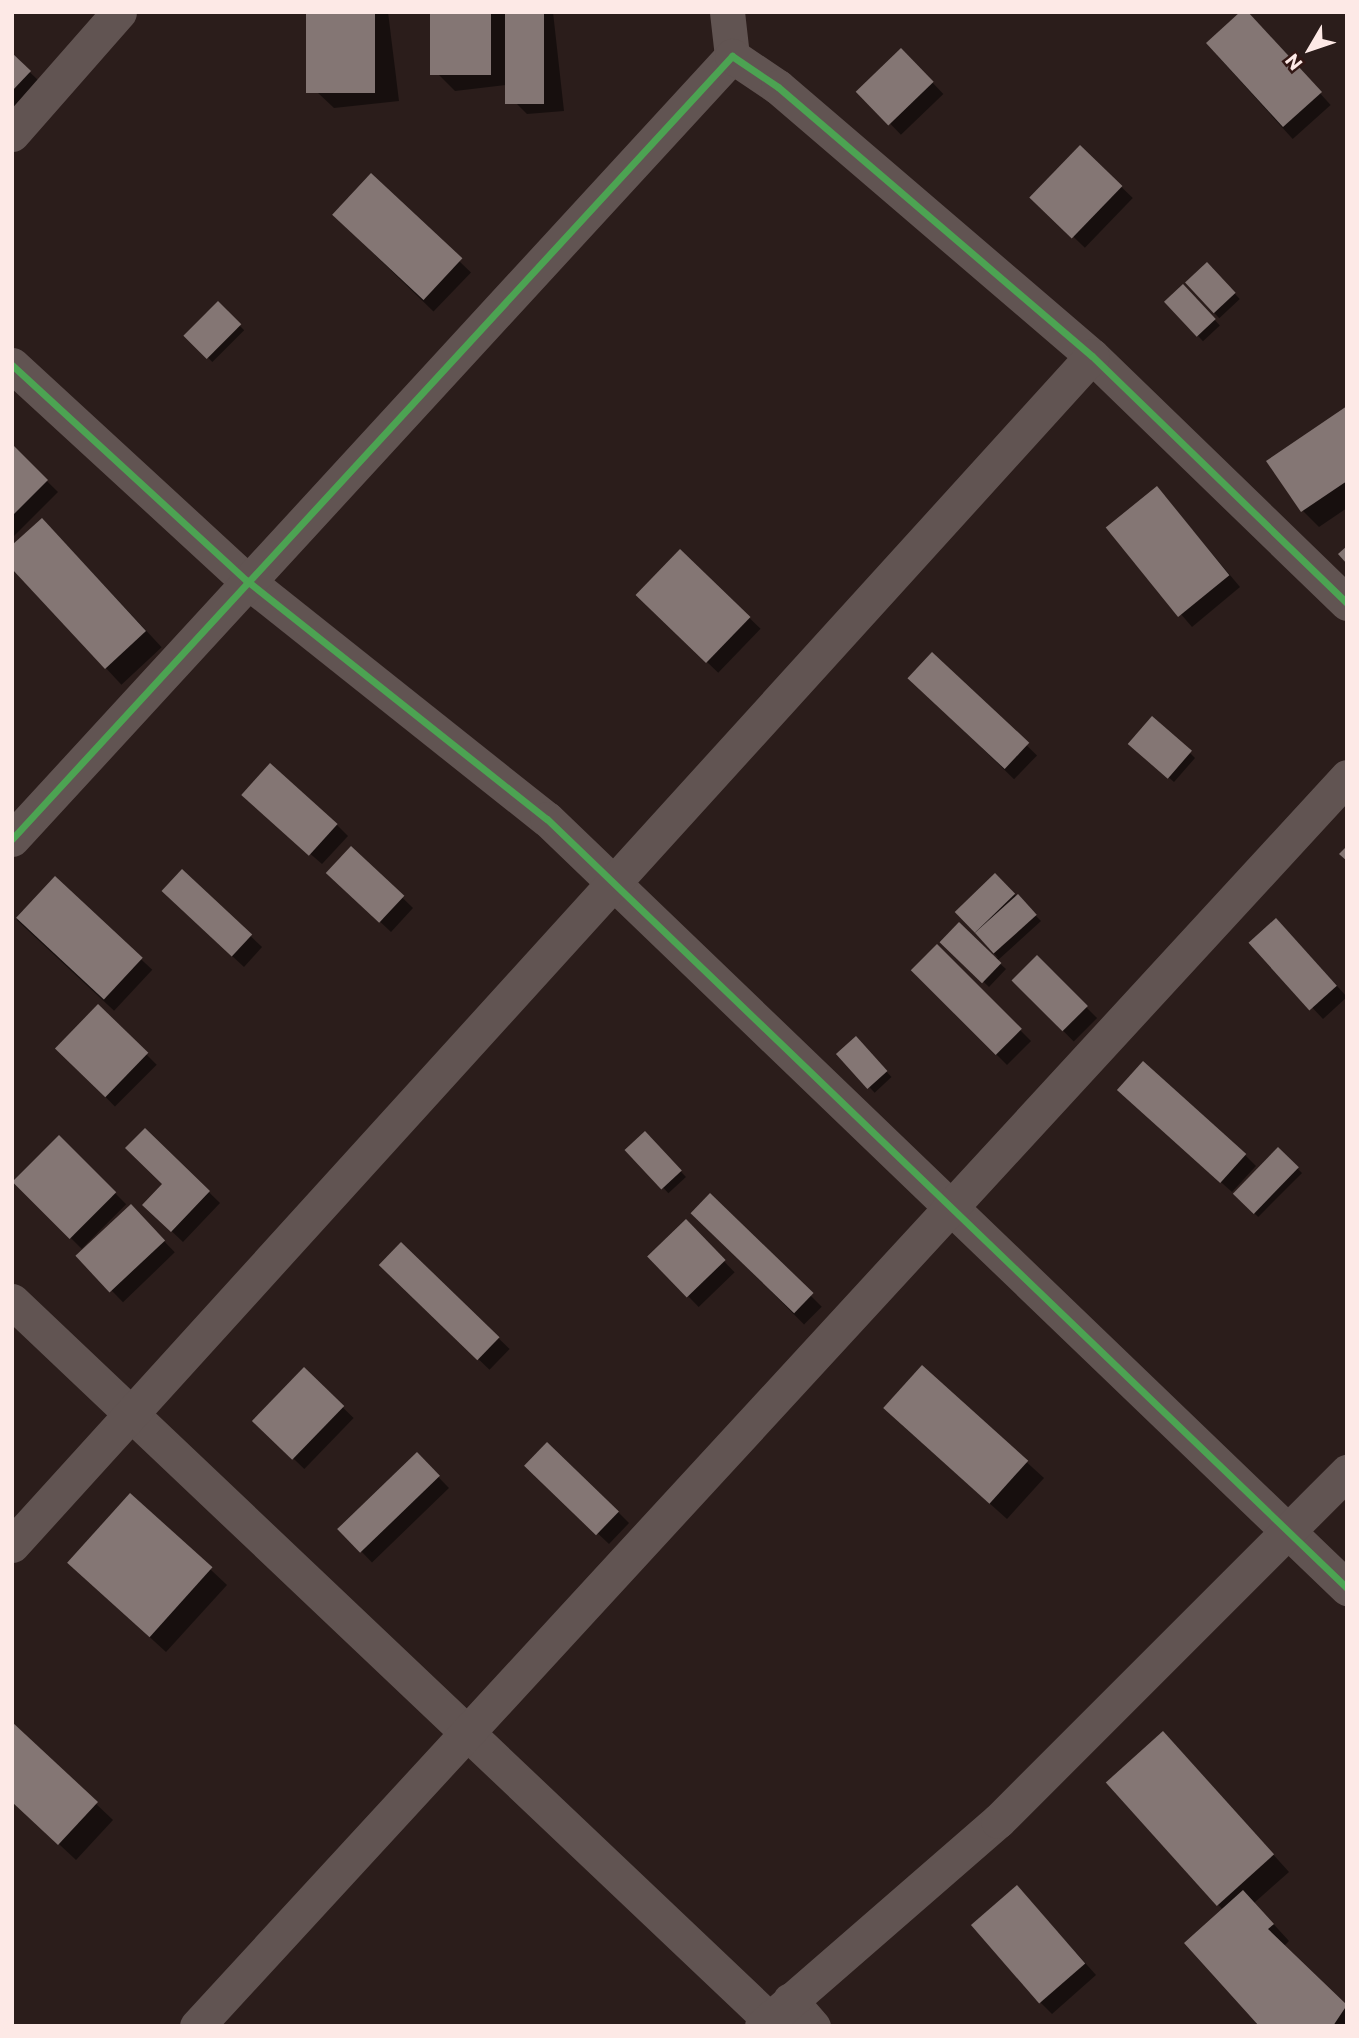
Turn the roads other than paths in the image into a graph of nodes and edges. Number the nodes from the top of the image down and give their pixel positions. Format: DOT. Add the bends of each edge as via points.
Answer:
graph roads {
  1 [pos="119,12"];
  2 [pos="727,12"];
  3 [pos="732,56"];
  4 [pos="12,134"];
  5 [pos="1092,356"];
  6 [pos="12,365"];
  7 [pos="246,580"];
  8 [pos="1347,603"];
  9 [pos="1347,777"];
  10 [pos="12,839"];
  11 [pos="614,883"];
  12 [pos="950,1206"];
  13 [pos="12,1301"];
  14 [pos="131,1414"];
  15 [pos="1347,1472"];
  16 [pos="1289,1532"];
  17 [pos="12,1545"];
  18 [pos="1347,1588"];
  19 [pos="469,1734"];
  20 [pos="774,2015"];
  21 [pos="197,2026"];
  22 [pos="813,2026"];
  1 -- 4 [label="street"];
  2 -- 3 [label="street"];
  3 -- 5 [label="street" via="778,87"];
  3 -- 7 [label="street"];
  5 -- 8 [label="street"];
  5 -- 11 [label="street"];
  6 -- 7 [label="street"];
  7 -- 10 [label="street"];
  7 -- 11 [label="street" via="547,819"];
  9 -- 12 [label="street"];
  11 -- 12 [label="street"];
  11 -- 14 [label="street"];
  12 -- 16 [label="street"];
  12 -- 19 [label="street"];
  13 -- 14 [label="street"];
  14 -- 17 [label="street"];
  14 -- 19 [label="street"];
  15 -- 16 [label="street"];
  16 -- 18 [label="street"];
  16 -- 20 [label="street" via="999,1821"];
  19 -- 20 [label="street"];
  19 -- 21 [label="street"];
  20 -- 22 [label="street"];
}
